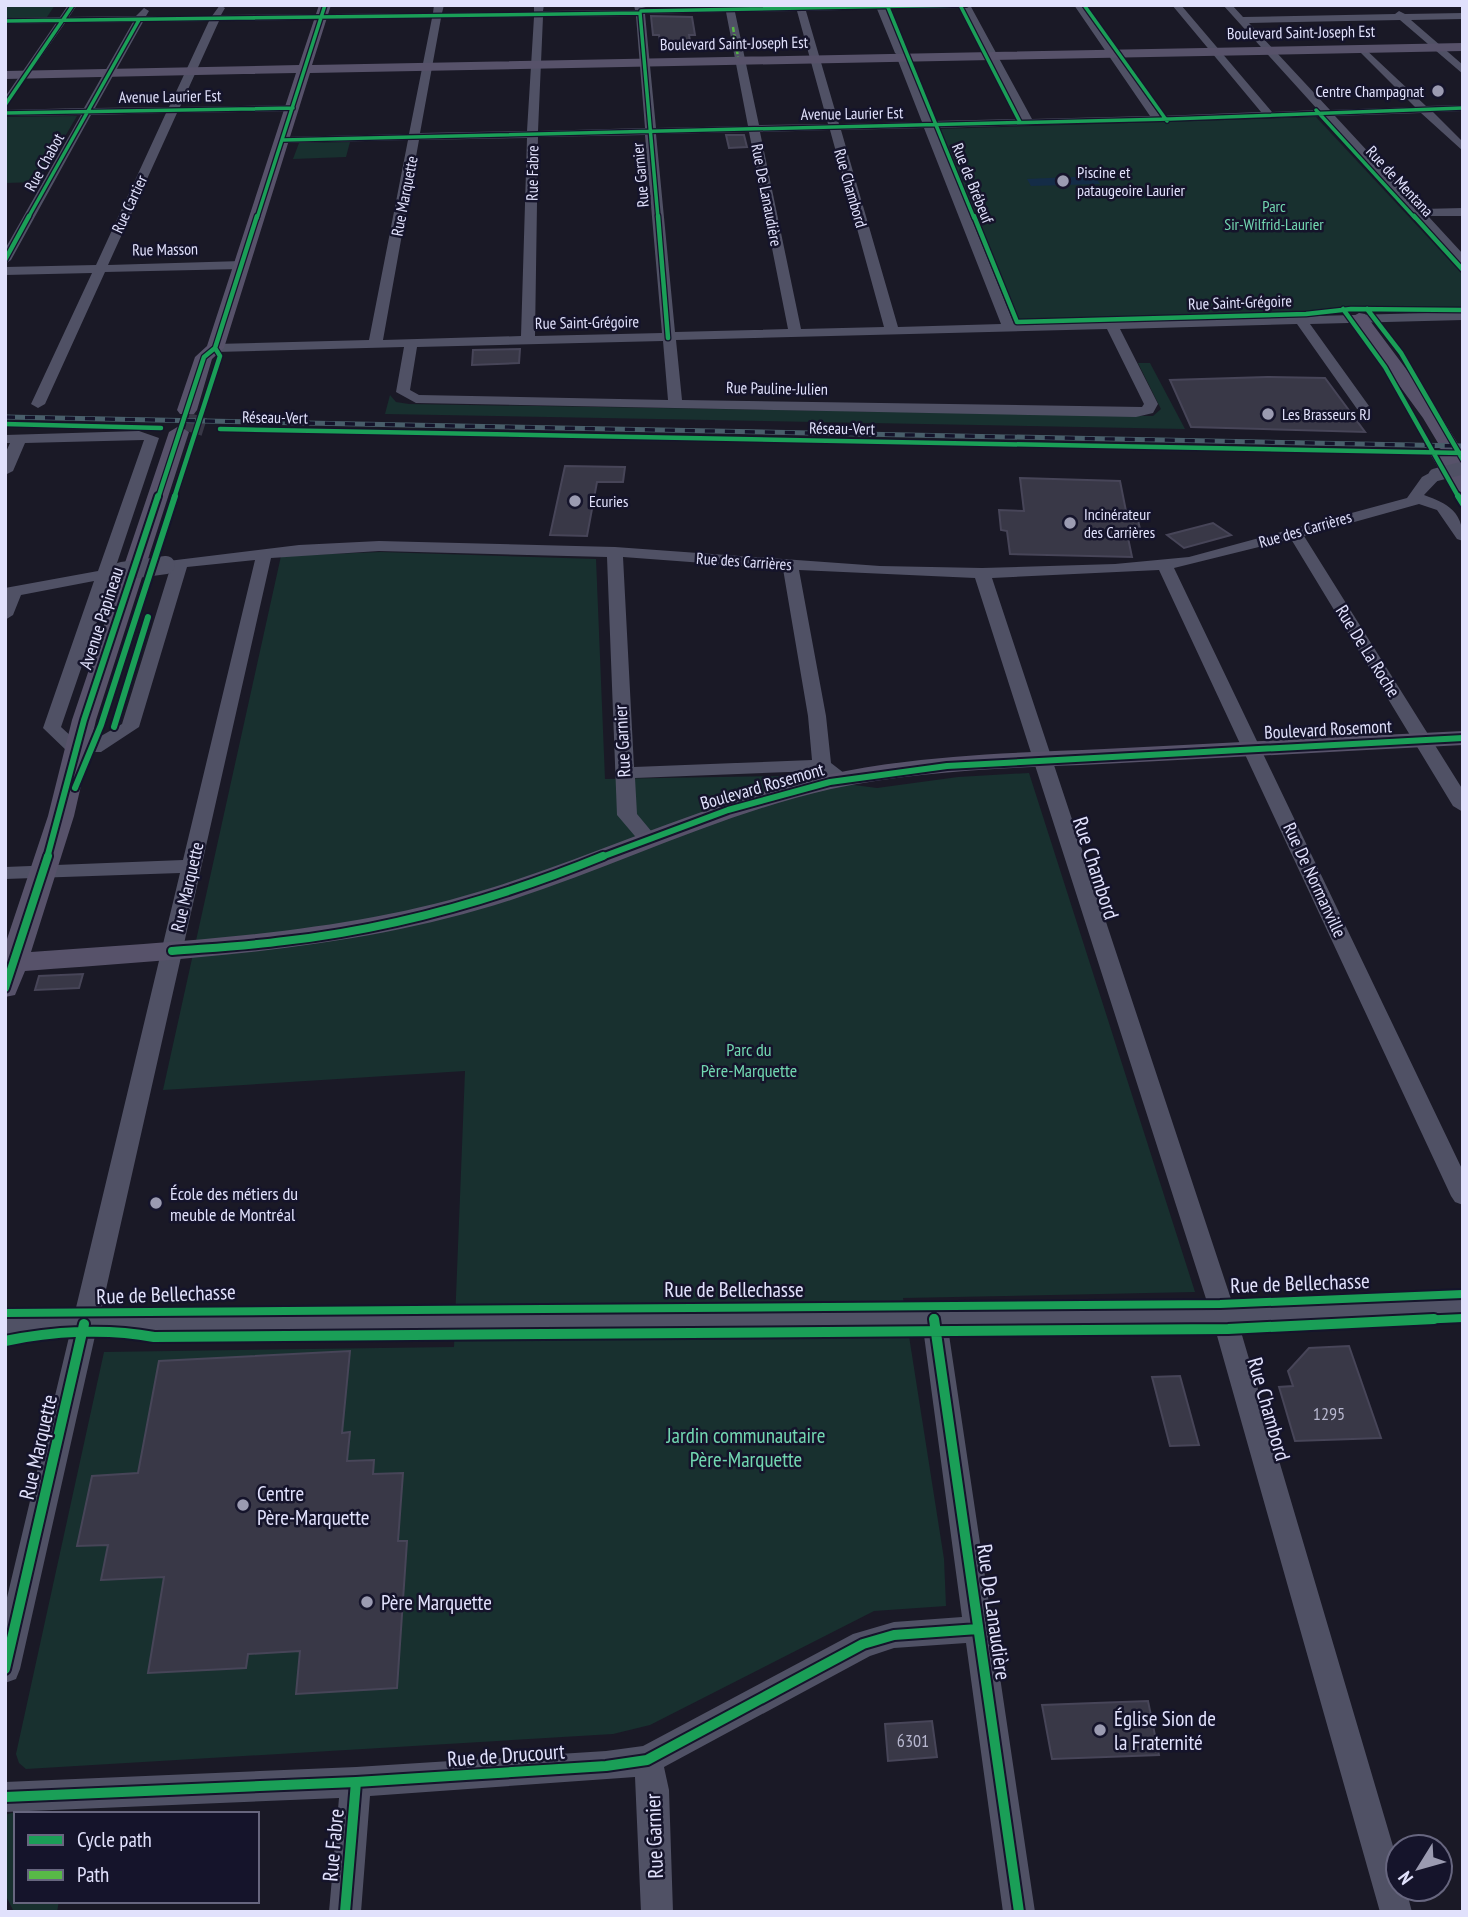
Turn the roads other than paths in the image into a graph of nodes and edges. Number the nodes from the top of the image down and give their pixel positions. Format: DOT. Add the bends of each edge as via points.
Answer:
graph roads {
  1 [pos="73,5"];
  2 [pos="148,5"];
  3 [pos="221,5"];
  4 [pos="966,5"];
  5 [pos="1078,5"];
  6 [pos="1176,5"];
  7 [pos="1227,5"];
  8 [pos="1390,5"];
  9 [pos="1453,5"];
  10 [pos="881,6"];
  11 [pos="800,7"];
  12 [pos="1318,7"];
  13 [pos="729,8"];
  14 [pos="539,9"];
  15 [pos="639,9"];
  16 [pos="438,10"];
  17 [pos="323,11"];
  18 [pos="1463,15"];
  19 [pos="1403,17"];
  20 [pos="215,19"];
  21 [pos="1331,19"];
  22 [pos="139,20"];
  23 [pos="1241,20"];
  24 [pos="63,21"];
  25 [pos="5,22"];
  26 [pos="1343,31"];
  27 [pos="1357,44"];
  28 [pos="1434,45"];
  29 [pos="1463,45"];
  30 [pos="1267,48"];
  31 [pos="1214,50"];
  32 [pos="1110,51"];
  33 [pos="991,54"];
  34 [pos="901,56"];
  35 [pos="813,57"];
  36 [pos="739,59"];
  37 [pos="644,61"];
  38 [pos="537,62"];
  39 [pos="429,65"];
  40 [pos="305,67"];
  41 [pos="191,69"];
  42 [pos="111,71"];
  43 [pos="1463,71"];
  44 [pos="28,72"];
  45 [pos="5,73"];
  46 [pos="5,105"];
  47 [pos="293,108"];
  48 [pos="1463,108"];
  49 [pos="1423,109"];
  50 [pos="172,110"];
  51 [pos="88,112"];
  52 [pos="5,113"];
  53 [pos="1324,113"];
  54 [pos="1269,115"];
  55 [pos="1157,119"];
  56 [pos="1028,122"];
  57 [pos="928,125"];
  58 [pos="833,127"];
  59 [pos="754,129"];
  60 [pos="650,131"];
  61 [pos="533,134"];
  62 [pos="416,137"];
  63 [pos="283,140"];
  64 [pos="1463,148"];
  65 [pos="1463,212"];
  66 [pos="1417,213"];
  67 [pos="5,260"];
  68 [pos="1463,262"];
  69 [pos="242,265"];
  70 [pos="100,268"];
  71 [pos="5,271"];
  72 [pos="1463,316"];
  73 [pos="1359,318"];
  74 [pos="1301,320"];
  75 [pos="1112,325"];
  76 [pos="1009,327"];
  77 [pos="892,330"];
  78 [pos="795,333"];
  79 [pos="668,338"];
  80 [pos="528,341"];
  81 [pos="411,344"];
  82 [pos="375,345"];
  83 [pos="215,348"];
  84 [pos="1400,373"];
  85 [pos="675,403"];
  86 [pos="38,404"];
  87 [pos="1362,406"];
  88 [pos="193,410"];
  89 [pos="186,432"];
  90 [pos="13,439"];
  91 [pos="1463,468"];
  92 [pos="5,471"];
  93 [pos="1463,494"];
  94 [pos="1417,498"];
  95 [pos="1294,532"];
  96 [pos="1463,536"];
  97 [pos="615,552"];
  98 [pos="264,554"];
  99 [pos="789,564"];
  100 [pos="173,565"];
  101 [pos="1165,566"];
  102 [pos="982,573"];
  103 [pos="103,575"];
  104 [pos="10,591"];
  105 [pos="5,615"];
  106 [pos="1463,738"];
  107 [pos="1423,740"];
  108 [pos="85,749"];
  109 [pos="1254,749"];
  110 [pos="1043,760"];
  111 [pos="623,773"];
  112 [pos="832,776"];
  113 [pos="1463,806"];
  114 [pos="647,838"];
  115 [pos="191,866"];
  116 [pos="43,871"];
  117 [pos="5,873"];
  118 [pos="172,951"];
  119 [pos="8,971"];
  120 [pos="1463,1196"];
  121 [pos="1463,1307"];
  122 [pos="1223,1315"];
  123 [pos="934,1318"];
  124 [pos="84,1324"];
  125 [pos="5,1326"];
  126 [pos="978,1629"];
  127 [pos="5,1669"];
  128 [pos="647,1760"];
  129 [pos="356,1782"];
  130 [pos="5,1797"];
  131 [pos="345,1912"];
  132 [pos="657,1912"];
  133 [pos="1019,1912"];
  134 [pos="1396,1912"];
  1 -- 24 [label="street"];
  2 -- 22 [label="street, Rue Chabot"];
  3 -- 20 [label="street, Rue Cartier"];
  4 -- 10 [label="street"];
  4 -- 33 [label="street"];
  5 -- 32 [label="street"];
  6 -- 31 [label="street"];
  7 -- 23 [label="street, Rue de Mentana"];
  8 -- 19 [label="street"];
  9 -- 18 [label="street"];
  10 -- 11 [label="street"];
  10 -- 34 [label="street, Rue de Brébeuf"];
  11 -- 13 [label="street"];
  11 -- 35 [label="street, Rue Chambord"];
  12 -- 21 [label="street"];
  13 -- 15 [label="street"];
  13 -- 36 [label="street, Rue De Lanaudière"];
  14 -- 15 [label="street"];
  14 -- 16 [label="street"];
  14 -- 38 [label="street, Rue Fabre"];
  15 -- 37 [label="street, Rue Garnier"];
  16 -- 17 [label="street"];
  16 -- 39 [label="street, Rue Marquette"];
  17 -- 20 [label="street"];
  17 -- 40 [label="main road"];
  18 -- 19 [label="street"];
  19 -- 21 [label="street"];
  19 -- 28 [label="street"];
  20 -- 22 [label="street"];
  20 -- 41 [label="street, Rue Cartier"];
  21 -- 23 [label="street"];
  21 -- 26 [label="street"];
  22 -- 24 [label="street"];
  22 -- 42 [label="street, Rue Chabot"];
  23 -- 30 [label="street, Rue de Mentana"];
  24 -- 25 [label="street"];
  24 -- 44 [label="street"];
  27 -- 28 [label="main road, Boulevard Saint-Joseph Est"];
  27 -- 30 [label="main road, Boulevard Saint-Joseph Est"];
  27 -- 49 [label="street"];
  28 -- 29 [label="main road, Boulevard Saint-Joseph Est"];
  28 -- 43 [label="street"];
  30 -- 31 [label="main road, Boulevard Saint-Joseph Est"];
  30 -- 53 [label="street, Rue de Mentana"];
  31 -- 32 [label="main road, Boulevard Saint-Joseph Est"];
  31 -- 54 [label="street"];
  32 -- 33 [label="main road, Boulevard Saint-Joseph Est"];
  32 -- 55 [label="street"];
  33 -- 34 [label="main road, Boulevard Saint-Joseph Est"];
  33 -- 56 [label="street"];
  34 -- 35 [label="main road, Boulevard Saint-Joseph Est"];
  34 -- 57 [label="street, Rue de Brébeuf"];
  35 -- 36 [label="main road, Boulevard Saint-Joseph Est"];
  35 -- 58 [label="street, Rue Chambord"];
  36 -- 37 [label="main road, Boulevard Saint-Joseph Est"];
  36 -- 59 [label="street, Rue De Lanaudière"];
  37 -- 38 [label="main road, Boulevard Saint-Joseph Est"];
  37 -- 60 [label="street, Rue Garnier"];
  38 -- 39 [label="main road, Boulevard Saint-Joseph Est"];
  38 -- 61 [label="street, Rue Fabre"];
  39 -- 40 [label="main road, Boulevard Saint-Joseph Est"];
  39 -- 62 [label="street, Rue Marquette"];
  40 -- 41 [label="main road, Boulevard Saint-Joseph Est"];
  40 -- 47 [label="main road"];
  41 -- 42 [label="main road, Boulevard Saint-Joseph Est"];
  41 -- 50 [label="street, Rue Cartier"];
  42 -- 44 [label="main road, Boulevard Saint-Joseph Est"];
  42 -- 51 [label="street, Rue Chabot"];
  44 -- 45 [label="main road, Boulevard Saint-Joseph Est"];
  44 -- 46 [label="street"];
  47 -- 50 [label="street, Avenue Laurier Est"];
  47 -- 63 [label="main road"];
  48 -- 49 [label="street, Avenue Laurier Est"];
  49 -- 53 [label="street, Avenue Laurier Est"];
  49 -- 64 [label="street"];
  50 -- 51 [label="street, Avenue Laurier Est"];
  50 -- 70 [label="street, Rue Cartier"];
  51 -- 52 [label="street, Avenue Laurier Est"];
  51 -- 67 [label="street, Rue Chabot"];
  53 -- 54 [label="street, Avenue Laurier Est"];
  53 -- 66 [label="street, Rue de Mentana"];
  54 -- 55 [label="street, Avenue Laurier Est"];
  55 -- 56 [label="street, Avenue Laurier Est"];
  56 -- 57 [label="street, Avenue Laurier Est"];
  57 -- 58 [label="street, Avenue Laurier Est"];
  57 -- 76 [label="street, Rue de Brébeuf"];
  58 -- 59 [label="street, Avenue Laurier Est"];
  58 -- 77 [label="street, Rue Chambord"];
  59 -- 60 [label="street, Avenue Laurier Est"];
  59 -- 78 [label="street, Rue De Lanaudière"];
  60 -- 61 [label="street, Avenue Laurier Est"];
  60 -- 79 [label="street, Rue Garnier"];
  61 -- 62 [label="street, Avenue Laurier Est"];
  61 -- 80 [label="street, Rue Fabre"];
  62 -- 63 [label="street, Avenue Laurier Est"];
  62 -- 82 [label="street, Rue Marquette"];
  63 -- 69 [label="main road"];
  65 -- 66 [label="street"];
  66 -- 68 [label="street, Rue de Mentana"];
  69 -- 70 [label="street, Rue Masson"];
  69 -- 83 [label="main road"];
  70 -- 71 [label="street, Rue Masson"];
  70 -- 86 [label="street, Rue Cartier"];
  72 -- 73 [label="street, Rue Saint-Grégoire"];
  73 -- 74 [label="street, Rue Saint-Grégoire"];
  73 -- 84 [label="main road"];
  74 -- 75 [label="street, Rue Saint-Grégoire"];
  74 -- 87 [label="street"];
  75 -- 76 [label="street, Rue Saint-Grégoire"];
  75 -- 85 [label="street, Rue Pauline-Julien" via="1151,404 1148,410"];
  76 -- 77 [label="street, Rue Saint-Grégoire"];
  77 -- 78 [label="street, Rue Saint-Grégoire"];
  78 -- 79 [label="street, Rue Saint-Grégoire"];
  79 -- 80 [label="street, Rue Saint-Grégoire"];
  79 -- 85 [label="street, Rue Garnier"];
  80 -- 81 [label="street, Rue Saint-Grégoire"];
  81 -- 82 [label="street, Rue Saint-Grégoire"];
  81 -- 85 [label="street, Rue Pauline-Julien" via="406,397"];
  82 -- 83 [label="street, Rue Saint-Grégoire"];
  83 -- 88 [label="main road" via="204,357"];
  84 -- 91 [label="main road" via="1433,416"];
  84 -- 93 [label="main road"];
  89 -- 108 [label="main road, Avenue Papineau"];
  90 -- 92 [label="street"];
  90 -- 103 [label="street, Avenue Papineau" via="149,435 152,439"];
  91 -- 94 [label="street, bridge" via="1436,475 1423,485"];
  94 -- 95 [label="street, Rue des Carrières"];
  94 -- 96 [label="street" via="1441,507"];
  95 -- 101 [label="street, Rue des Carrières"];
  95 -- 107 [label="street, Rue De La Roche"];
  97 -- 98 [label="street, Rue des Carrières" via="379,546"];
  97 -- 99 [label="street, Rue des Carrières"];
  97 -- 111 [label="street, Rue Garnier"];
  98 -- 100 [label="street, Rue des Carrières"];
  98 -- 115 [label="street, Rue Marquette"];
  99 -- 102 [label="street, Rue des Carrières"];
  99 -- 112 [label="street"];
  100 -- 103 [label="street, Rue des Carrières, bridge"];
  100 -- 108 [label="street" via="130,727"];
  101 -- 102 [label="street, Rue des Carrières"];
  101 -- 109 [label="street, Rue De Normanville"];
  102 -- 110 [label="street, Rue Chambord"];
  103 -- 104 [label="street, Rue des Carrières"];
  103 -- 108 [label="street, Avenue Papineau" via="52,728"];
  104 -- 105 [label="street"];
  106 -- 107 [label="main road, Boulevard Rosemont"];
  107 -- 109 [label="main road, Boulevard Rosemont"];
  107 -- 113 [label="street, Rue De La Roche"];
  108 -- 116 [label="main road, Avenue Papineau"];
  109 -- 110 [label="main road, Boulevard Rosemont"];
  109 -- 120 [label="street, Rue De Normanville"];
  110 -- 112 [label="main road, Boulevard Rosemont"];
  110 -- 122 [label="street, Rue Chambord"];
  111 -- 112 [label="street, Boulevard Rosemont"];
  111 -- 114 [label="street, Rue Garnier" via="627,815"];
  112 -- 114 [label="main road, Boulevard Rosemont"];
  114 -- 118 [label="main road, Boulevard Rosemont" via="551,877 421,916 286,941"];
  115 -- 116 [label="street"];
  115 -- 118 [label="street, Rue Marquette"];
  116 -- 117 [label="street"];
  116 -- 119 [label="main road, Avenue Papineau"];
  118 -- 119 [label="main road, Boulevard Rosemont"];
  118 -- 124 [label="street, Rue Marquette"];
  121 -- 122 [label="street, Rue de Bellechasse"];
  122 -- 123 [label="street, Rue de Bellechasse"];
  122 -- 134 [label="street, Rue Chambord"];
  123 -- 124 [label="street, Rue de Bellechasse"];
  123 -- 126 [label="street, Rue De Lanaudière"];
  124 -- 125 [label="street, Rue de Bellechasse"];
  124 -- 127 [label="street, Rue Marquette"];
  126 -- 128 [label="street, Rue de Drucourt" via="894,1635 863,1644"];
  126 -- 133 [label="street, Rue De Lanaudière"];
  128 -- 129 [label="street, Rue de Drucourt"];
  128 -- 132 [label="street, Rue Garnier" via="653,1790"];
  129 -- 130 [label="street, Rue de Drucourt"];
  129 -- 131 [label="street, Rue Fabre"];
}
